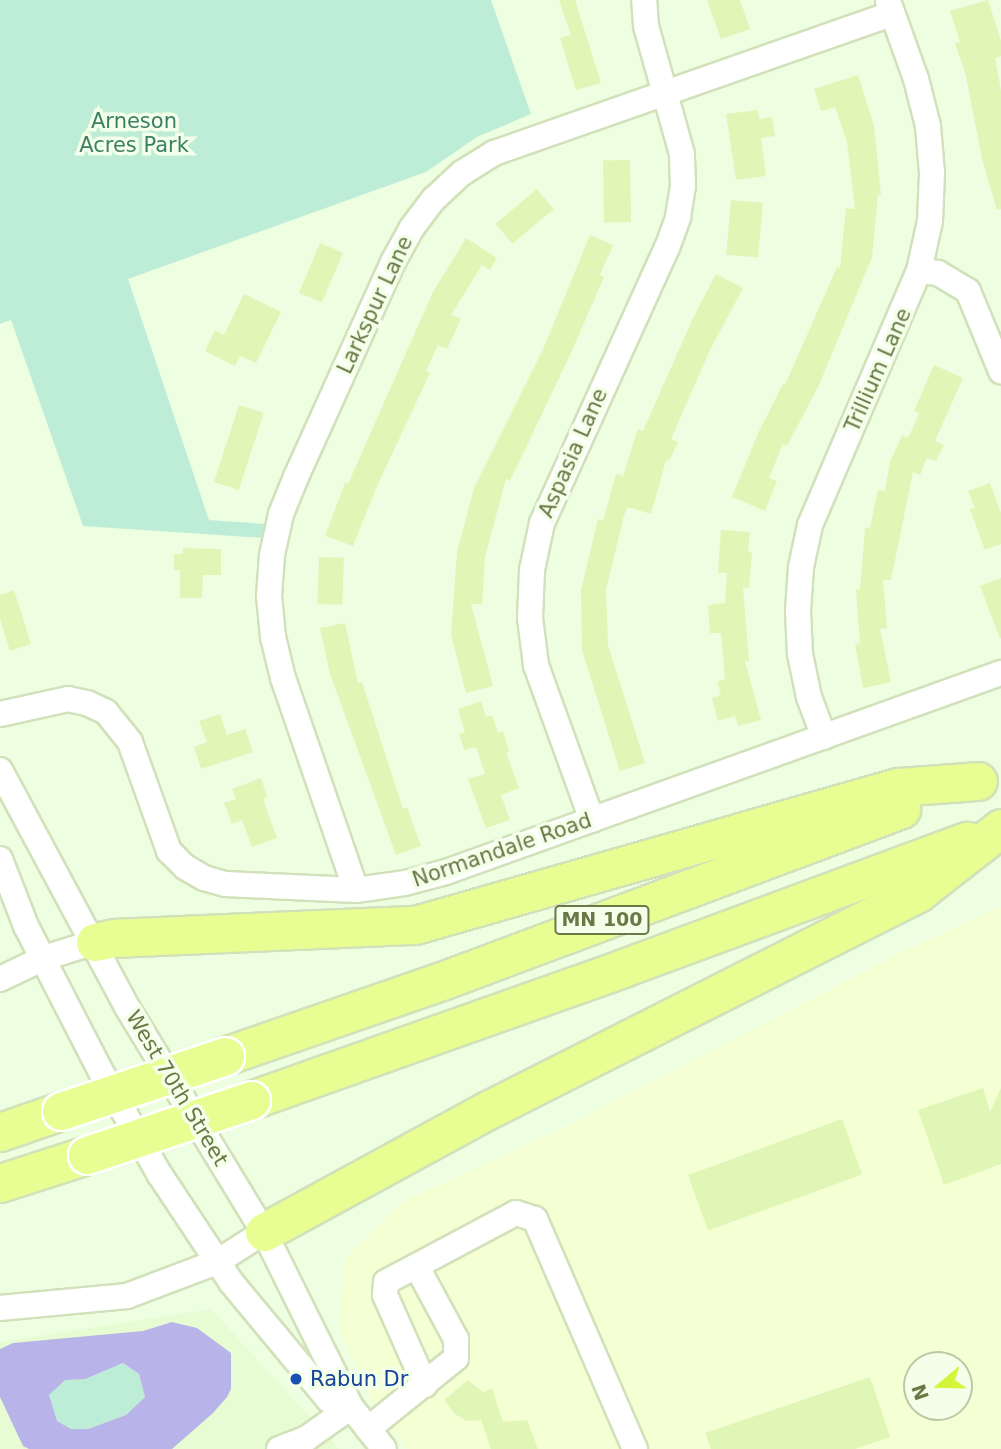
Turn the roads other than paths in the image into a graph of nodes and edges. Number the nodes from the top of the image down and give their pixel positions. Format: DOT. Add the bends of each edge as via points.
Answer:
graph roads {
  1 [pos="644,0"];
  2 [pos="890,7"];
  3 [pos="664,93"];
  4 [pos="919,271"];
  5 [pos="1001,371"];
  6 [pos="1001,673"];
  7 [pos="0,714"];
  8 [pos="824,737"];
  9 [pos="0,770"];
  10 [pos="990,776"];
  11 [pos="592,820"];
  12 [pos="1001,828"];
  13 [pos="0,859"];
  14 [pos="356,890"];
  15 [pos="95,942"];
  16 [pos="44,958"];
  17 [pos="0,979"];
  18 [pos="0,1132"];
  19 [pos="0,1184"];
  20 [pos="264,1232"];
  21 [pos="218,1262"];
  22 [pos="417,1267"];
  23 [pos="0,1308"];
  24 [pos="425,1385"];
  25 [pos="351,1408"];
  26 [pos="368,1429"];
  27 [pos="279,1449"];
  28 [pos="384,1449"];
  29 [pos="635,1449"];
  1 -- 3 [label="street, Aspasia Lane" via="646,26"];
  2 -- 3 [label="street, Larkspur Lane"];
  2 -- 4 [label="street, Trillium Lane" via="928,126 930,222"];
  3 -- 11 [label="street, Aspasia Lane" via="682,155 678,217 542,523 532,570 530,618 536,665"];
  3 -- 14 [label="street, Larkspur Lane" via="494,153 462,173 434,199 393,262 281,514 269,596 273,637"];
  4 -- 5 [label="street" via="938,273 968,291"];
  4 -- 8 [label="street, Trillium Lane" via="810,525 801,567 800,654"];
  6 -- 8 [label="street, Normandale Road"];
  7 -- 14 [label="street, Normandale Road" via="68,699 106,712 130,742 169,851 204,878 225,884"];
  8 -- 11 [label="street, Normandale Road"];
  9 -- 15 [label="street, West 70th Street"];
  10 -- 15 [label="highway" via="898,787 415,925"];
  10 -- 18 [label="highway, MN 100, bridge" via="447,979"];
  11 -- 14 [label="street, Normandale Road" via="446,872"];
  12 -- 19 [label="highway, MN 100, bridge" via="623,968"];
  12 -- 20 [label="highway" via="919,892 490,1109"];
  13 -- 16 [label="street, West 70th Street"];
  15 -- 16 [label="street"];
  15 -- 20 [label="street, West 70th Street" via="127,1007"];
  16 -- 17 [label="street"];
  16 -- 21 [label="street, West 70th Street" via="106,1082"];
  20 -- 21 [label="street"];
  20 -- 25 [label="street, West 70th Street"];
  21 -- 23 [label="street" via="127,1296"];
  21 -- 25 [label="street, West 70th Street" via="329,1400"];
  22 -- 24 [label="street" via="456,1339 456,1358"];
  22 -- 24 [label="street" via="386,1282 385,1295"];
  22 -- 29 [label="street" via="516,1213 535,1219"];
  24 -- 26 [label="street"];
  25 -- 26 [label="street, West 70th Street"];
  25 -- 27 [label="street" via="307,1438"];
  26 -- 28 [label="street, West 70th Street"];
}
